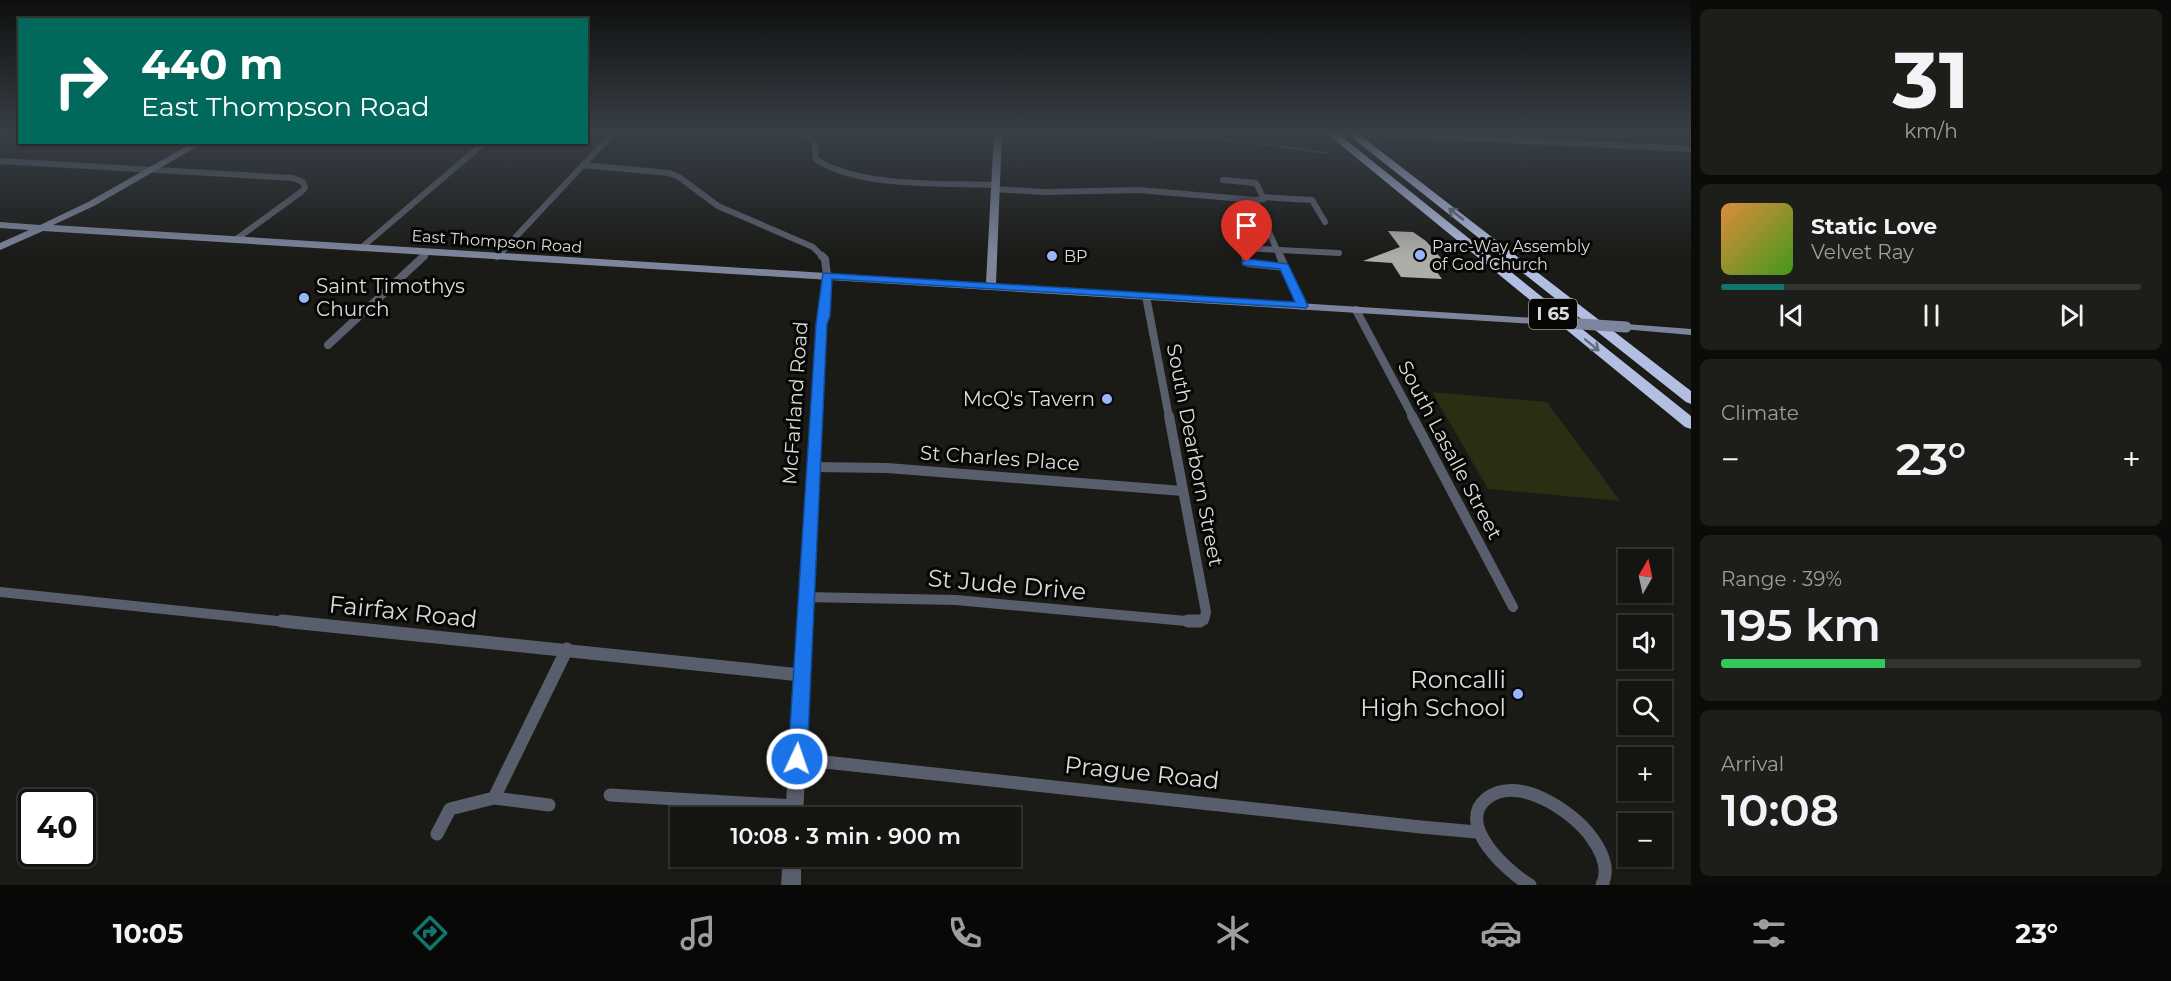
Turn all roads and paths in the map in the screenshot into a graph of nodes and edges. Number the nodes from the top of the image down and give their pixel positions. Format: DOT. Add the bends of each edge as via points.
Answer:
graph roads {
  1 [pos="132,173"];
  2 [pos="145,173"];
  3 [pos="210,173"];
  4 [pos="448,173"];
  5 [pos="575,173"];
  6 [pos="669,173"];
  7 [pos="843,173"];
  8 [pos="996,173"];
  9 [pos="1381,173"];
  10 [pos="1403,173"];
  11 [pos="1223,180"];
  12 [pos="995,187"];
  13 [pos="1263,197"];
  14 [pos="1255,200"];
  15 [pos="1325,222"];
  16 [pos="0,225"];
  17 [pos="38,227"];
  18 [pos="235,240"];
  19 [pos="0,247"];
  20 [pos="361,248"];
  21 [pos="1276,248"];
  22 [pos="427,253"];
  23 [pos="1339,253"];
  24 [pos="497,257"];
  25 [pos="1284,267"];
  26 [pos="827,276"];
  27 [pos="991,286"];
  28 [pos="1146,296"];
  29 [pos="1302,306"];
  30 [pos="1356,310"];
  31 [pos="1691,332"];
  32 [pos="328,345"];
  33 [pos="1691,399"];
  34 [pos="1691,424"];
  35 [pos="813,467"];
  36 [pos="1184,491"];
  37 [pos="0,592"];
  38 [pos="805,597"];
  39 [pos="1513,607"];
  40 [pos="1204,620"];
  41 [pos="567,649"];
  42 [pos="801,675"];
  43 [pos="797,759"];
  44 [pos="610,795"];
  45 [pos="494,798"];
  46 [pos="549,805"];
  47 [pos="741,807"];
  48 [pos="795,807"];
  49 [pos="1478,827"];
  50 [pos="437,834"];
  51 [pos="792,867"];
  52 [pos="791,885"];
  53 [pos="1530,885"];
  54 [pos="1602,885"];
  1 -- 17 [label="main road"];
  2 -- 17 [label="main road"];
  3 -- 18 [label="street" via="293,178 303,182 301,192"];
  4 -- 20 [label="street"];
  5 -- 24 [label="street"];
  6 -- 26 [label="street, McFarland Road" via="718,206 813,247 825,259"];
  7 -- 12 [label="street"];
  8 -- 12 [label="main road"];
  9 -- 34 [label="highway, I 65, one-way"];
  33 -- 10 [label="highway, I 65, one-way"];
  11 -- 13 [label="street" via="1256,183"];
  12 -- 14 [label="street" via="1043,192 1129,190"];
  12 -- 27 [label="main road"];
  13 -- 14 [label="street"];
  13 -- 15 [label="street" via="1312,200"];
  14 -- 21 [label="street"];
  16 -- 17 [label="main road, East Thompson Road"];
  17 -- 18 [label="main road, East Thompson Road"];
  17 -- 19 [label="main road"];
  18 -- 20 [label="main road, East Thompson Road"];
  20 -- 22 [label="main road, East Thompson Road"];
  21 -- 23 [label="street"];
  21 -- 25 [label="street"];
  21 -- 25 [label="street" via="1241,248 1248,263"];
  22 -- 24 [label="main road, East Thompson Road"];
  22 -- 32 [label="street"];
  24 -- 26 [label="main road, East Thompson Road"];
  25 -- 29 [label="street"];
  26 -- 27 [label="main road, East Thompson Road"];
  26 -- 35 [label="street, McFarland Road"];
  27 -- 28 [label="main road, East Thompson Road"];
  28 -- 29 [label="main road"];
  28 -- 36 [label="street, South Dearborn Street"];
  29 -- 30 [label="main road"];
  30 -- 31 [label="main road, bridge"];
  30 -- 39 [label="street, South Lasalle Street"];
  35 -- 36 [label="street, St Charles Place" via="887,468"];
  35 -- 38 [label="street, McFarland Road"];
  36 -- 40 [label="street, South Dearborn Street" via="1206,612"];
  37 -- 41 [label="street, Fairfax Road"];
  38 -- 40 [label="street, St Jude Drive" via="925,598"];
  38 -- 42 [label="street, McFarland Road"];
  41 -- 42 [label="street, Fairfax Road"];
  41 -- 45 [label="street"];
  42 -- 43 [label="street, McFarland Road"];
  43 -- 48 [label="street, McFarland Road"];
  43 -- 49 [label="street, Prague Road" via="1420,827 1476,832"];
  44 -- 47 [label="street"];
  45 -- 46 [label="street"];
  45 -- 50 [label="street" via="450,809"];
  49 -- 53 [label="street" via="1494,856"];
  49 -- 54 [label="street" via="1482,802 1492,794 1522,792 1540,798 1575,819 1590,834 1606,866"];
  51 -- 52 [label="street"];
}
